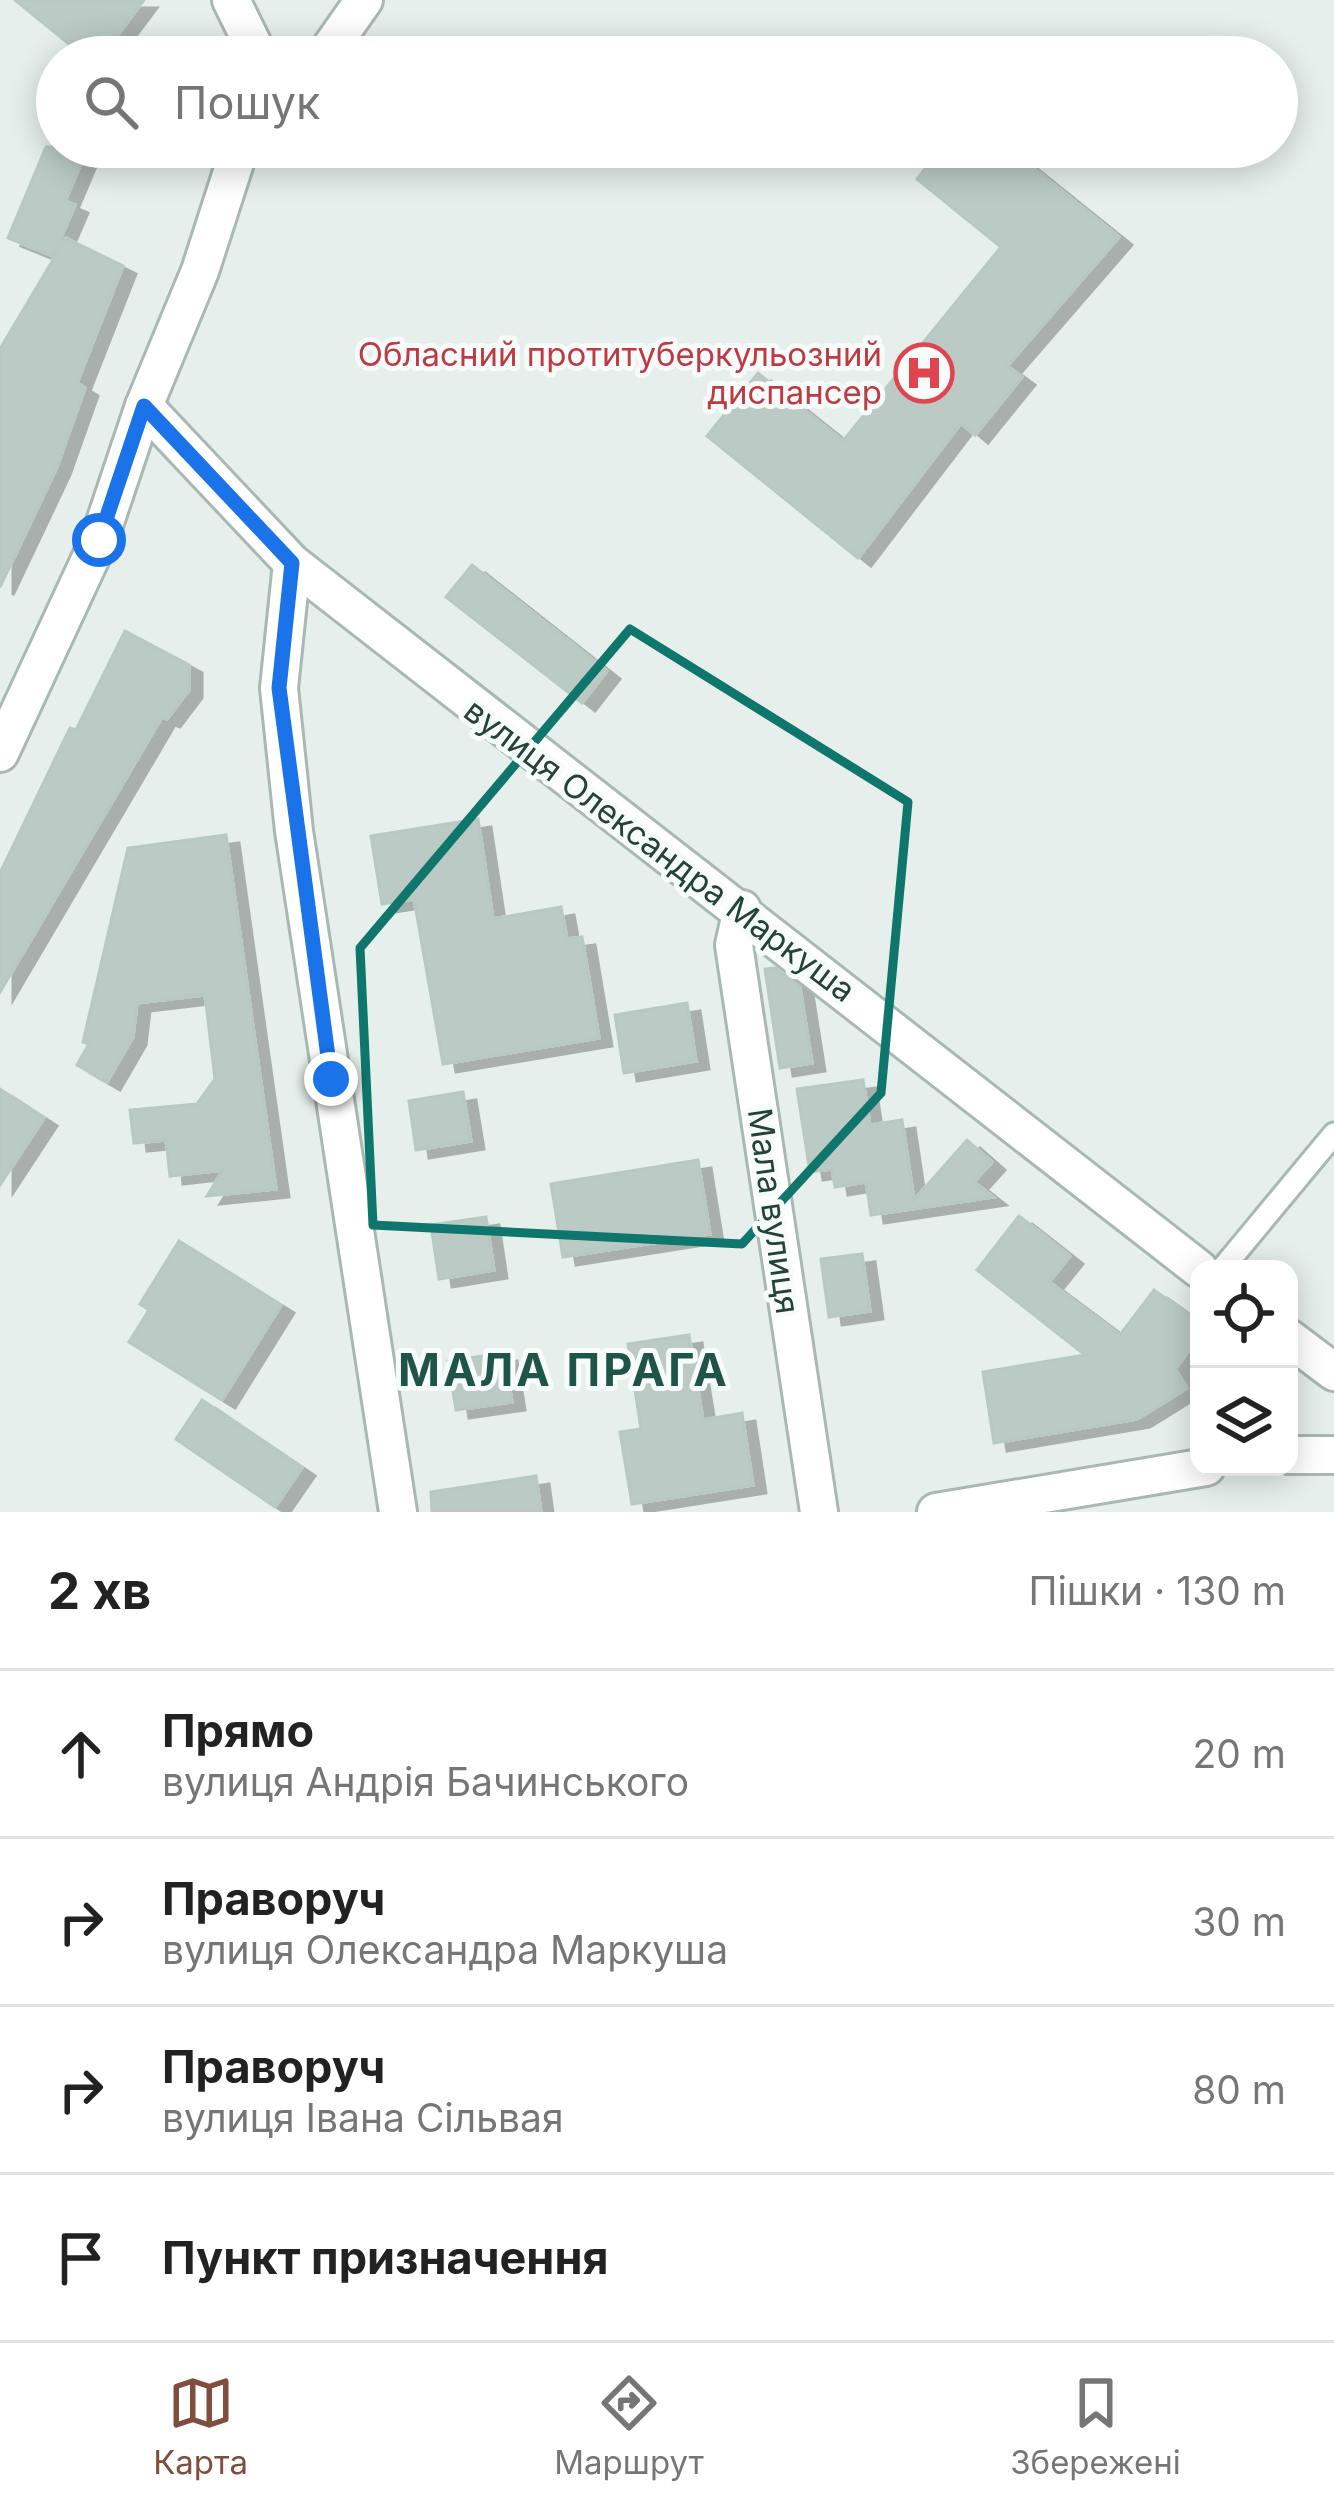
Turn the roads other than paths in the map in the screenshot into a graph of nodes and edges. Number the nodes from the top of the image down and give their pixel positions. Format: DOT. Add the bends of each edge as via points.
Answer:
graph roads {
  1 [pos="231,0"];
  2 [pos="364,0"];
  3 [pos="249,36"];
  4 [pos="339,36"];
  5 [pos="233,168"];
  6 [pos="144,406"];
  7 [pos="292,563"];
  8 [pos="0,753"];
  9 [pos="742,909"];
  10 [pos="1334,1134"];
  11 [pos="1229,1260"];
  12 [pos="1190,1262"];
  13 [pos="1298,1345"];
  14 [pos="1334,1372"];
  15 [pos="1334,1455"];
  16 [pos="1298,1456"];
  17 [pos="1190,1470"];
  18 [pos="398,1512"];
  19 [pos="819,1512"];
  20 [pos="936,1512"];
  1 -- 3 [label="street"];
  2 -- 4 [label="street"];
  5 -- 6 [label="street"];
  6 -- 7 [label="street, вулиця Олександра Маркуша"];
  6 -- 8 [label="street" via="99,540"];
  7 -- 9 [label="street, вулиця Олександра Маркуша"];
  7 -- 18 [label="street" via="279,688 294,831"];
  9 -- 12 [label="street, вулиця Олександра Маркуша"];
  9 -- 19 [label="street, Мала вулиця" via="734,945"];
  10 -- 11 [label="lane"];
  13 -- 14 [label="street"];
  15 -- 16 [label="street"];
  17 -- 20 [label="street"];
}
